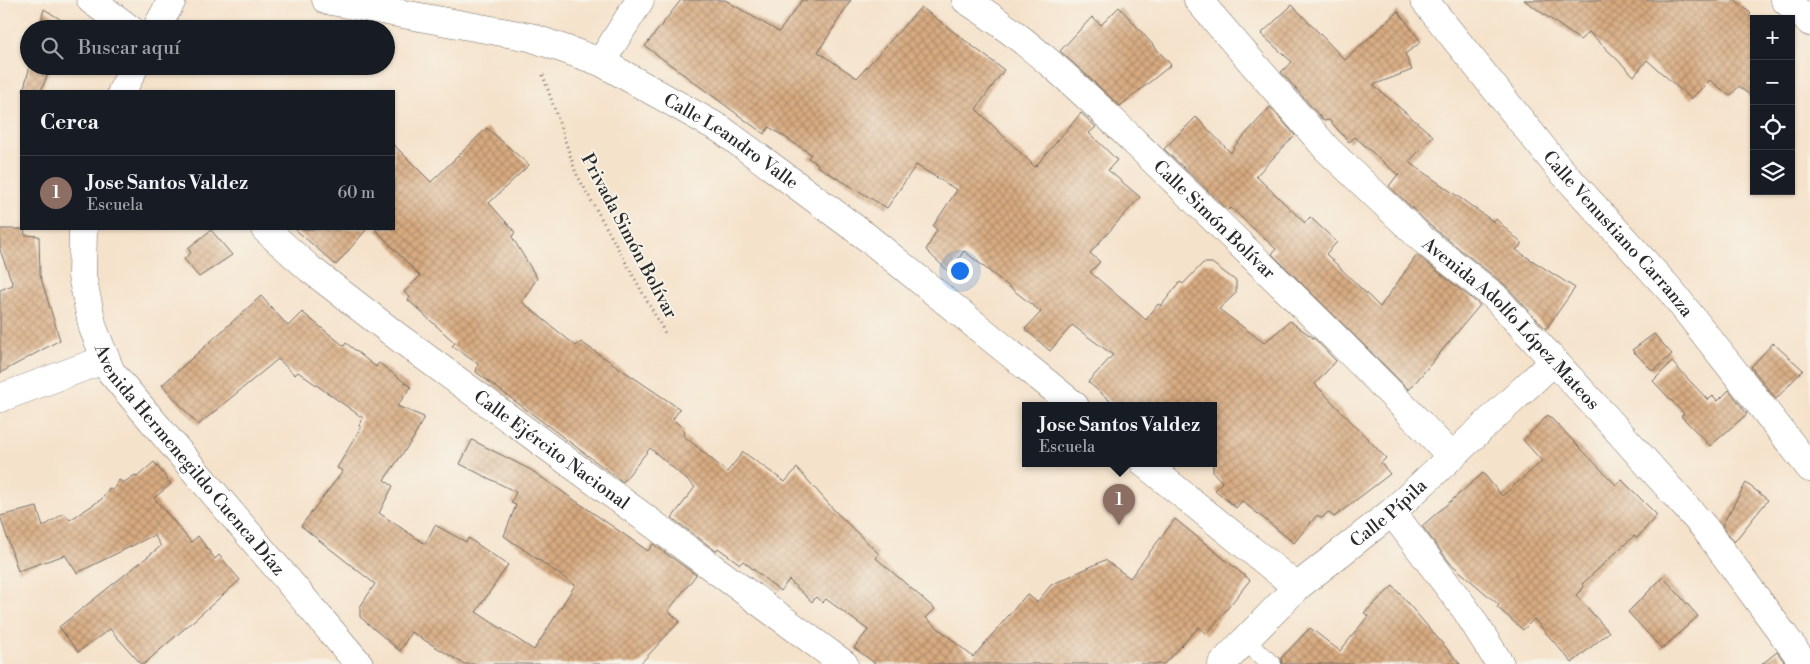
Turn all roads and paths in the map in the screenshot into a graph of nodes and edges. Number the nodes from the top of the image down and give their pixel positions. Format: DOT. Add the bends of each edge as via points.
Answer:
graph roads {
  1 [pos="91,0"];
  2 [pos="172,0"];
  3 [pos="326,0"];
  4 [pos="640,0"];
  5 [pos="966,0"];
  6 [pos="1198,0"];
  7 [pos="1424,0"];
  8 [pos="1785,0"];
  9 [pos="118,20"];
  10 [pos="161,20"];
  11 [pos="1810,22"];
  12 [pos="530,37"];
  13 [pos="601,62"];
  14 [pos="83,230"];
  15 [pos="266,230"];
  16 [pos="665,333"];
  17 [pos="106,359"];
  18 [pos="1554,361"];
  19 [pos="0,398"];
  20 [pos="1070,402"];
  21 [pos="1451,456"];
  22 [pos="1150,467"];
  23 [pos="1810,468"];
  24 [pos="1392,512"];
  25 [pos="1297,587"];
  26 [pos="1243,640"];
  27 [pos="359,664"];
  28 [pos="844,664"];
  29 [pos="1222,664"];
  30 [pos="1272,664"];
  31 [pos="1500,664"];
  32 [pos="1805,664"];
  1 -- 9 [label="street"];
  2 -- 10 [label="street"];
  3 -- 12 [label="street, Calle Leandro Valle"];
  4 -- 13 [label="street"];
  5 -- 21 [label="street, Calle Simón Bolívar" via="1010,30 1079,89 1387,388"];
  6 -- 18 [label="street, Avenida Adolfo López Mateos" via="1327,148 1422,238 1495,298"];
  7 -- 23 [label="street, Calle Venustiano Carranza" via="1558,167 1671,291"];
  8 -- 11 [label="street"];
  12 -- 13 [label="street, Calle Leandro Valle"];
  12 -- 16 [label="path, Privada Simón Bolívar" via="576,173"];
  13 -- 20 [label="street, Calle Leandro Valle" via="729,136 868,238"];
  14 -- 17 [label="street, Avenida Hermenegildo Cuenca Díaz" via="82,276 93,328"];
  15 -- 28 [label="street, Calle Ejército Nacional" via="310,269 398,337"];
  17 -- 19 [label="street"];
  17 -- 27 [label="street, Avenida Hermenegildo Cuenca Díaz" via="111,372"];
  18 -- 21 [label="street, Calle Pípila"];
  18 -- 32 [label="street, Avenida Adolfo López Mateos" via="1704,527"];
  21 -- 24 [label="street, Calle Pípila"];
  22 -- 25 [label="street"];
  24 -- 25 [label="street, Calle Pípila"];
  24 -- 31 [label="street" via="1466,610"];
  25 -- 26 [label="street, Calle Pípila"];
  26 -- 29 [label="street, Calle Pípila"];
  26 -- 30 [label="lane"];
}
